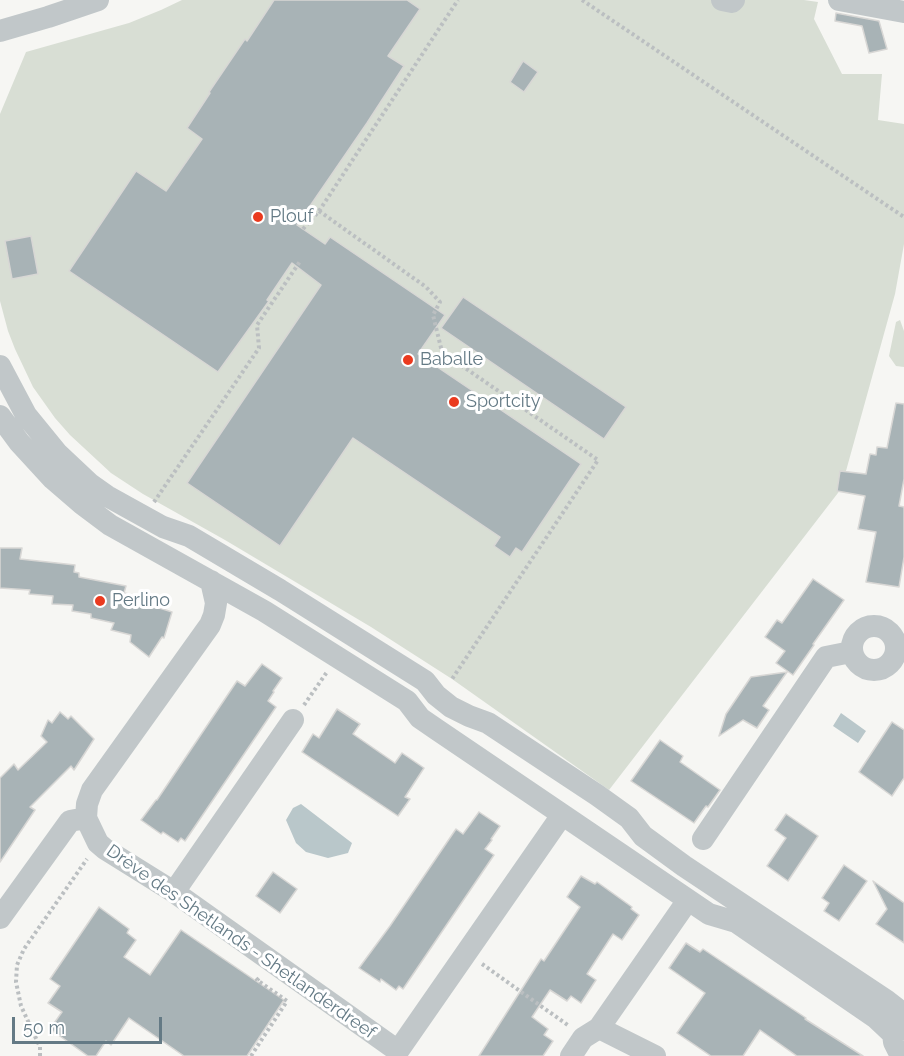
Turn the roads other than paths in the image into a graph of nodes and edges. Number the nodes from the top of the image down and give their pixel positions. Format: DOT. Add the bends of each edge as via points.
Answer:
graph roads {
  1 [pos="98,0"];
  2 [pos="722,0"];
  3 [pos="734,0"];
  4 [pos="839,0"];
  5 [pos="904,12"];
  6 [pos="2,25"];
  7 [pos="0,366"];
  8 [pos="0,416"];
  9 [pos="211,581"];
  10 [pos="897,632"];
  11 [pos="851,652"];
  12 [pos="293,720"];
  13 [pos="562,815"];
  14 [pos="87,818"];
  15 [pos="703,839"];
  16 [pos="174,892"];
  17 [pos="688,900"];
  18 [pos="0,918"];
  19 [pos="904,1014"];
  20 [pos="600,1028"];
  21 [pos="897,1049"];
  22 [pos="571,1056"];
  23 [pos="655,1056"];
  1 -- 6 [label="street" via="48,17"];
  2 -- 3 [label="street"];
  4 -- 5 [label="street"];
  7 -- 19 [label="street" via="26,415 57,453 90,484 123,506 189,536 425,681 451,706 488,723 597,795 629,818 643,837"];
  8 -- 9 [label="street" via="53,479 82,504 110,525"];
  9 -- 13 [label="street" via="406,701 420,718"];
  9 -- 14 [label="street" via="216,603 210,625 92,790"];
  10 -- 11 [label="street" via="873,626 860,630"];
  10 -- 11 [label="street" via="893,638 894,658 878,671 858,665"];
  11 -- 15 [label="street" via="826,657"];
  12 -- 16 [label="street"];
  13 -- 16 [label="street, Drève des Shetlands - Shetlanderdreef" via="398,1051"];
  13 -- 17 [label="street"];
  14 -- 16 [label="street, Drève des Shetlands - Shetlanderdreef" via="98,843 105,849"];
  14 -- 18 [label="street" via="70,821"];
  17 -- 20 [label="street"];
  17 -- 21 [label="street" via="709,914 736,922 876,1018"];
  19 -- 21 [label="street" via="898,1019"];
  20 -- 22 [label="street" via="583,1038"];
  20 -- 23 [label="street"];
}
